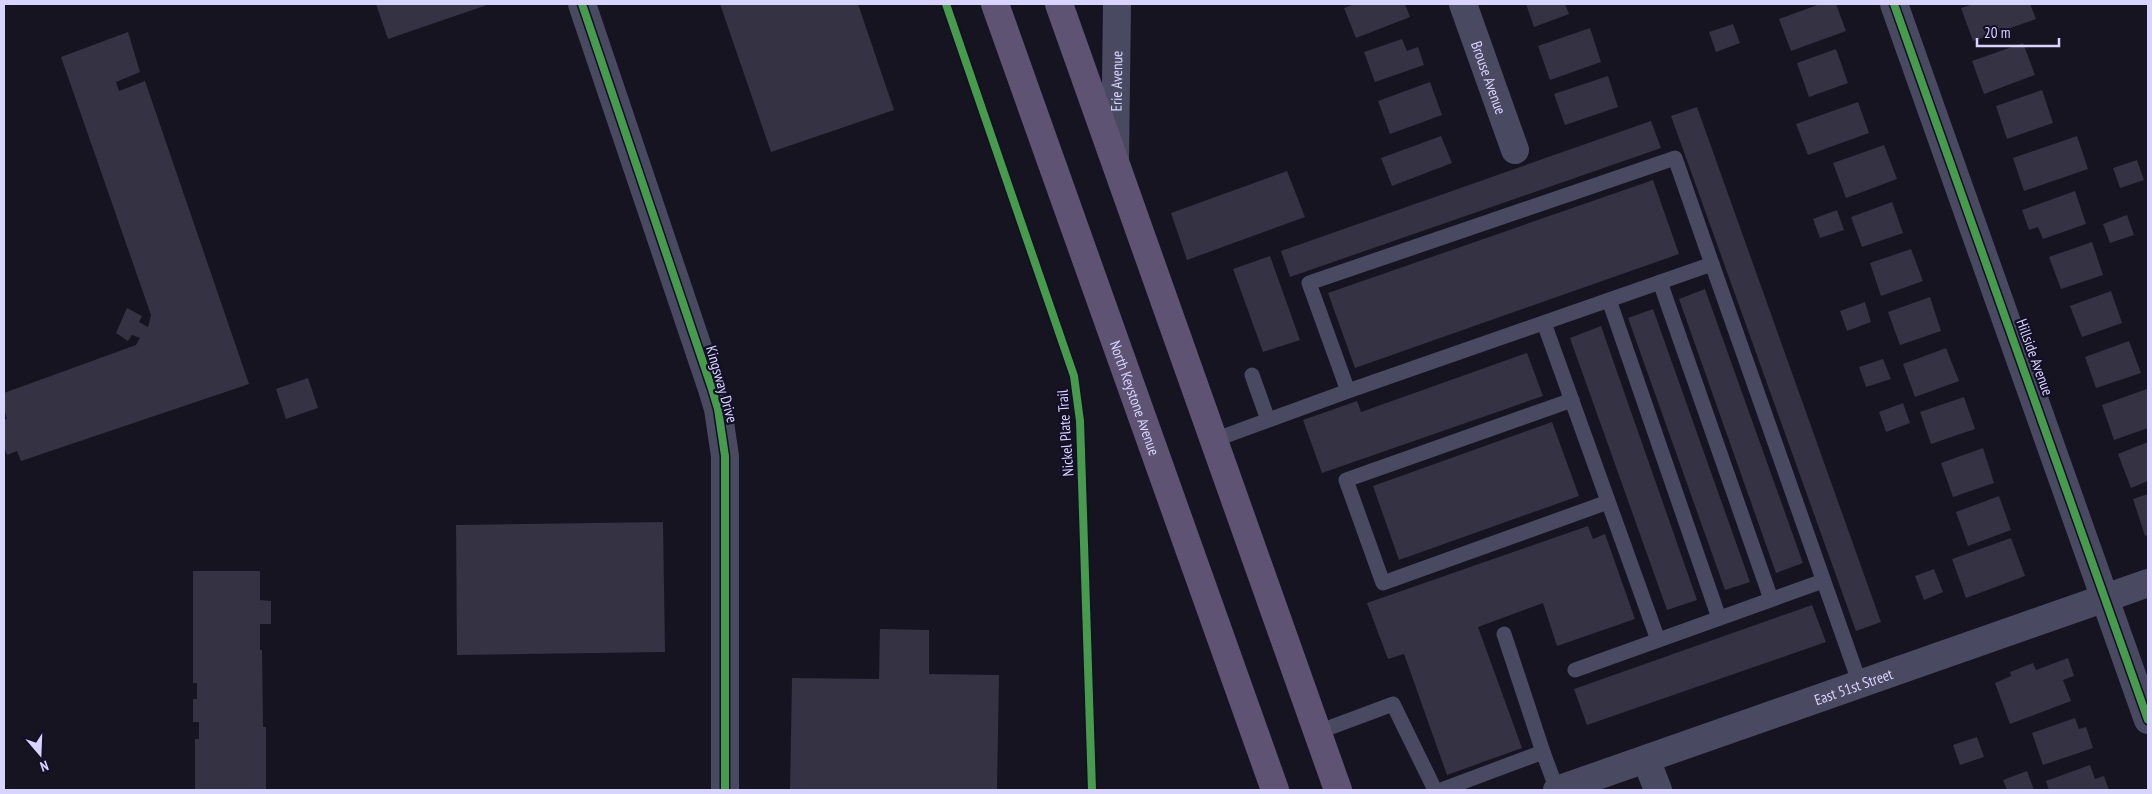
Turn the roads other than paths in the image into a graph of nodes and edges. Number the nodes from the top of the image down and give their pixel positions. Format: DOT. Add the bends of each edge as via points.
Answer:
graph roads {
  1 [pos="582,4"];
  2 [pos="995,4"];
  3 [pos="1059,4"];
  4 [pos="1117,4"];
  5 [pos="1463,4"];
  6 [pos="1894,4"];
  7 [pos="1514,150"];
  8 [pos="1115,160"];
  9 [pos="1712,264"];
  10 [pos="1660,282"];
  11 [pos="1609,300"];
  12 [pos="1544,323"];
  13 [pos="1252,375"];
  14 [pos="1348,391"];
  15 [pos="1572,400"];
  16 [pos="1268,420"];
  17 [pos="1214,440"];
  18 [pos="1608,502"];
  19 [pos="1822,581"];
  20 [pos="2148,583"];
  21 [pos="1772,599"];
  22 [pos="2105,599"];
  23 [pos="1719,618"];
  24 [pos="1504,634"];
  25 [pos="1658,640"];
  26 [pos="1575,670"];
  27 [pos="1860,684"];
  28 [pos="2148,720"];
  29 [pos="1318,732"];
  30 [pos="1543,752"];
  31 [pos="1646,759"];
  32 [pos="725,790"];
  33 [pos="1275,790"];
  34 [pos="1338,790"];
  35 [pos="1435,790"];
  36 [pos="1442,790"];
  37 [pos="1557,790"];
  38 [pos="1658,790"];
  1 -- 32 [label="street, Kingsway Drive" via="709,380 721,427 725,456"];
  2 -- 33 [label="main road, North Keystone Avenue"];
  3 -- 8 [label="main road"];
  4 -- 8 [label="street, Erie Avenue"];
  5 -- 7 [label="street, Brouse Avenue"];
  6 -- 22 [label="street, Hillside Avenue"];
  8 -- 17 [label="main road"];
  9 -- 10 [label="lane"];
  9 -- 14 [label="lane" via="1675,158 1309,284"];
  9 -- 19 [label="lane"];
  10 -- 11 [label="lane"];
  10 -- 21 [label="lane"];
  11 -- 12 [label="lane"];
  11 -- 23 [label="lane"];
  12 -- 14 [label="lane"];
  12 -- 15 [label="lane"];
  13 -- 16 [label="lane"];
  14 -- 16 [label="lane"];
  15 -- 18 [label="lane"];
  15 -- 18 [label="lane" via="1346,480 1383,583"];
  16 -- 17 [label="lane"];
  17 -- 29 [label="main road"];
  18 -- 25 [label="lane"];
  19 -- 21 [label="lane"];
  19 -- 27 [label="lane"];
  20 -- 22 [label="street, East 51st Street"];
  21 -- 23 [label="lane"];
  22 -- 27 [label="street, East 51st Street"];
  22 -- 28 [label="street, Hillside Avenue"];
  23 -- 25 [label="lane"];
  24 -- 30 [label="lane"];
  25 -- 26 [label="lane"];
  27 -- 31 [label="street, East 51st Street"];
  29 -- 34 [label="main road"];
  29 -- 35 [label="lane" via="1393,704"];
  30 -- 36 [label="lane"];
  30 -- 37 [label="lane"];
  31 -- 37 [label="street, East 51st Street"];
  31 -- 38 [label="street"];
}
